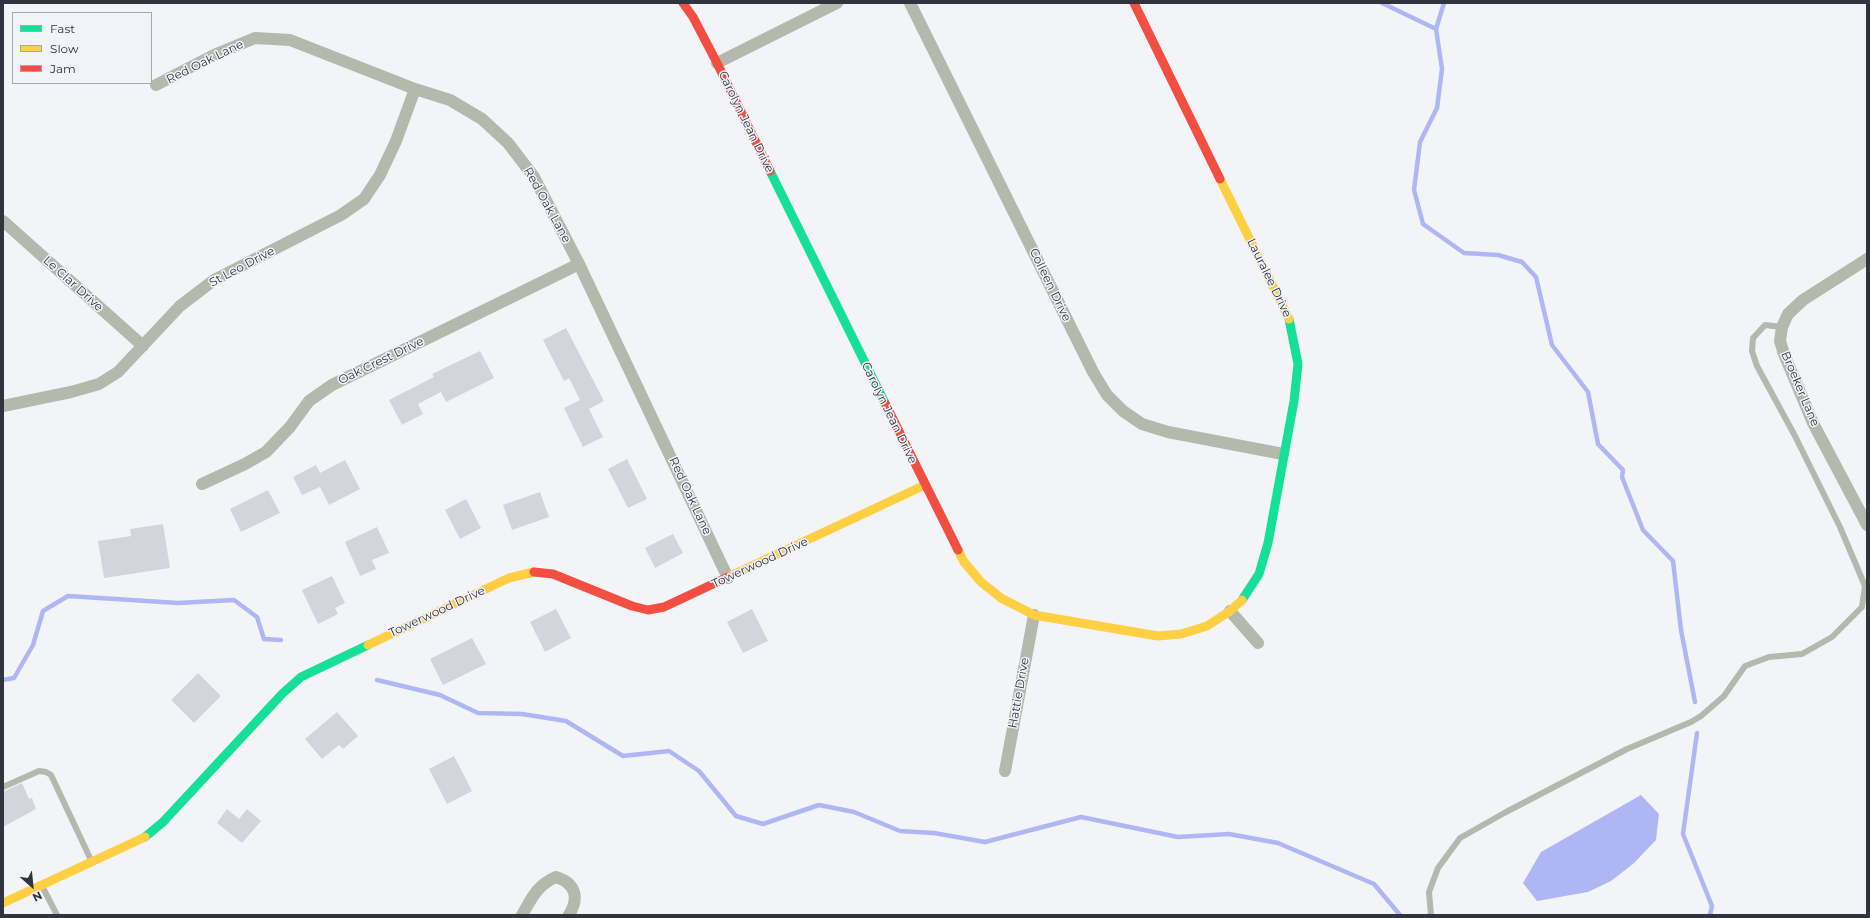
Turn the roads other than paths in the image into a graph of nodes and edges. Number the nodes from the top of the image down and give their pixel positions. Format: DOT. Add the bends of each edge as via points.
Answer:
graph roads {
  1 [pos="683,3"];
  2 [pos="837,3"];
  3 [pos="910,3"];
  4 [pos="1134,3"];
  5 [pos="717,63"];
  6 [pos="156,86"];
  7 [pos="415,89"];
  8 [pos="3,221"];
  9 [pos="1867,259"];
  10 [pos="579,264"];
  11 [pos="1782,327"];
  12 [pos="143,346"];
  13 [pos="3,406"];
  14 [pos="1283,454"];
  15 [pos="202,484"];
  16 [pos="925,485"];
  17 [pos="1867,525"];
  18 [pos="728,578"];
  19 [pos="1230,612"];
  20 [pos="1034,615"];
  21 [pos="1258,643"];
  22 [pos="1005,771"];
  23 [pos="3,787"];
  24 [pos="92,862"];
  25 [pos="42,885"];
  26 [pos="3,903"];
  27 [pos="57,915"];
  28 [pos="522,915"];
  29 [pos="569,915"];
  30 [pos="1431,915"];
  1 -- 5 [label="street, Carolyn Jean Drive"];
  2 -- 5 [label="street"];
  3 -- 14 [label="street, Colleen Drive" via="1093,372 1107,395 1142,424 1168,432"];
  4 -- 14 [label="street, Lauralee Drive" via="1290,321 1298,364 1294,401"];
  5 -- 16 [label="street, Carolyn Jean Drive"];
  6 -- 7 [label="street, Red Oak Lane" via="214,55 255,38 290,40"];
  7 -- 10 [label="street, Red Oak Lane" via="450,100 482,120 508,143 534,177"];
  7 -- 12 [label="street, St Leo Drive" via="396,141 364,199 341,215 214,280 180,306"];
  8 -- 12 [label="street, Le Clar Drive"];
  9 -- 11 [label="street" via="1803,300 1788,314"];
  10 -- 15 [label="street, Oak Crest Drive" via="332,385 309,401 290,427 266,452"];
  10 -- 18 [label="street, Red Oak Lane"];
  11 -- 17 [label="street, Broeker Lane" via="1780,341 1784,354 1810,416"];
  11 -- 30 [label="lane" via="1765,326 1759,330 1753,338 1752,350 1757,366 1795,436 1866,586 1862,607 1832,637 1802,654 1769,657 1746,666 1724,696 1691,722 1627,749 1460,838 1438,868 1429,892"];
  12 -- 13 [label="street, St Leo Drive" via="118,372 99,384"];
  14 -- 19 [label="street, Lauralee Drive" via="1268,543 1259,574 1245,597"];
  16 -- 18 [label="street, Towerwood Drive"];
  16 -- 20 [label="street, Carolyn Jean Drive" via="964,562 981,582 1001,598"];
  18 -- 24 [label="street, Towerwood Drive" via="664,607 648,610 553,574 530,572 509,578 301,677 282,694 163,822 142,839"];
  19 -- 20 [label="street, Carolyn Jean Drive" via="1208,626 1181,634 1158,636"];
  19 -- 21 [label="street"];
  20 -- 22 [label="street, Hattie Drive"];
  23 -- 24 [label="lane" via="39,770 51,775"];
  24 -- 25 [label="street, Towerwood Drive"];
  25 -- 26 [label="street, Towerwood Drive"];
  25 -- 27 [label="lane"];
  28 -- 29 [label="street" via="536,891 545,882 556,877 566,880 574,889 574,901"];
}
